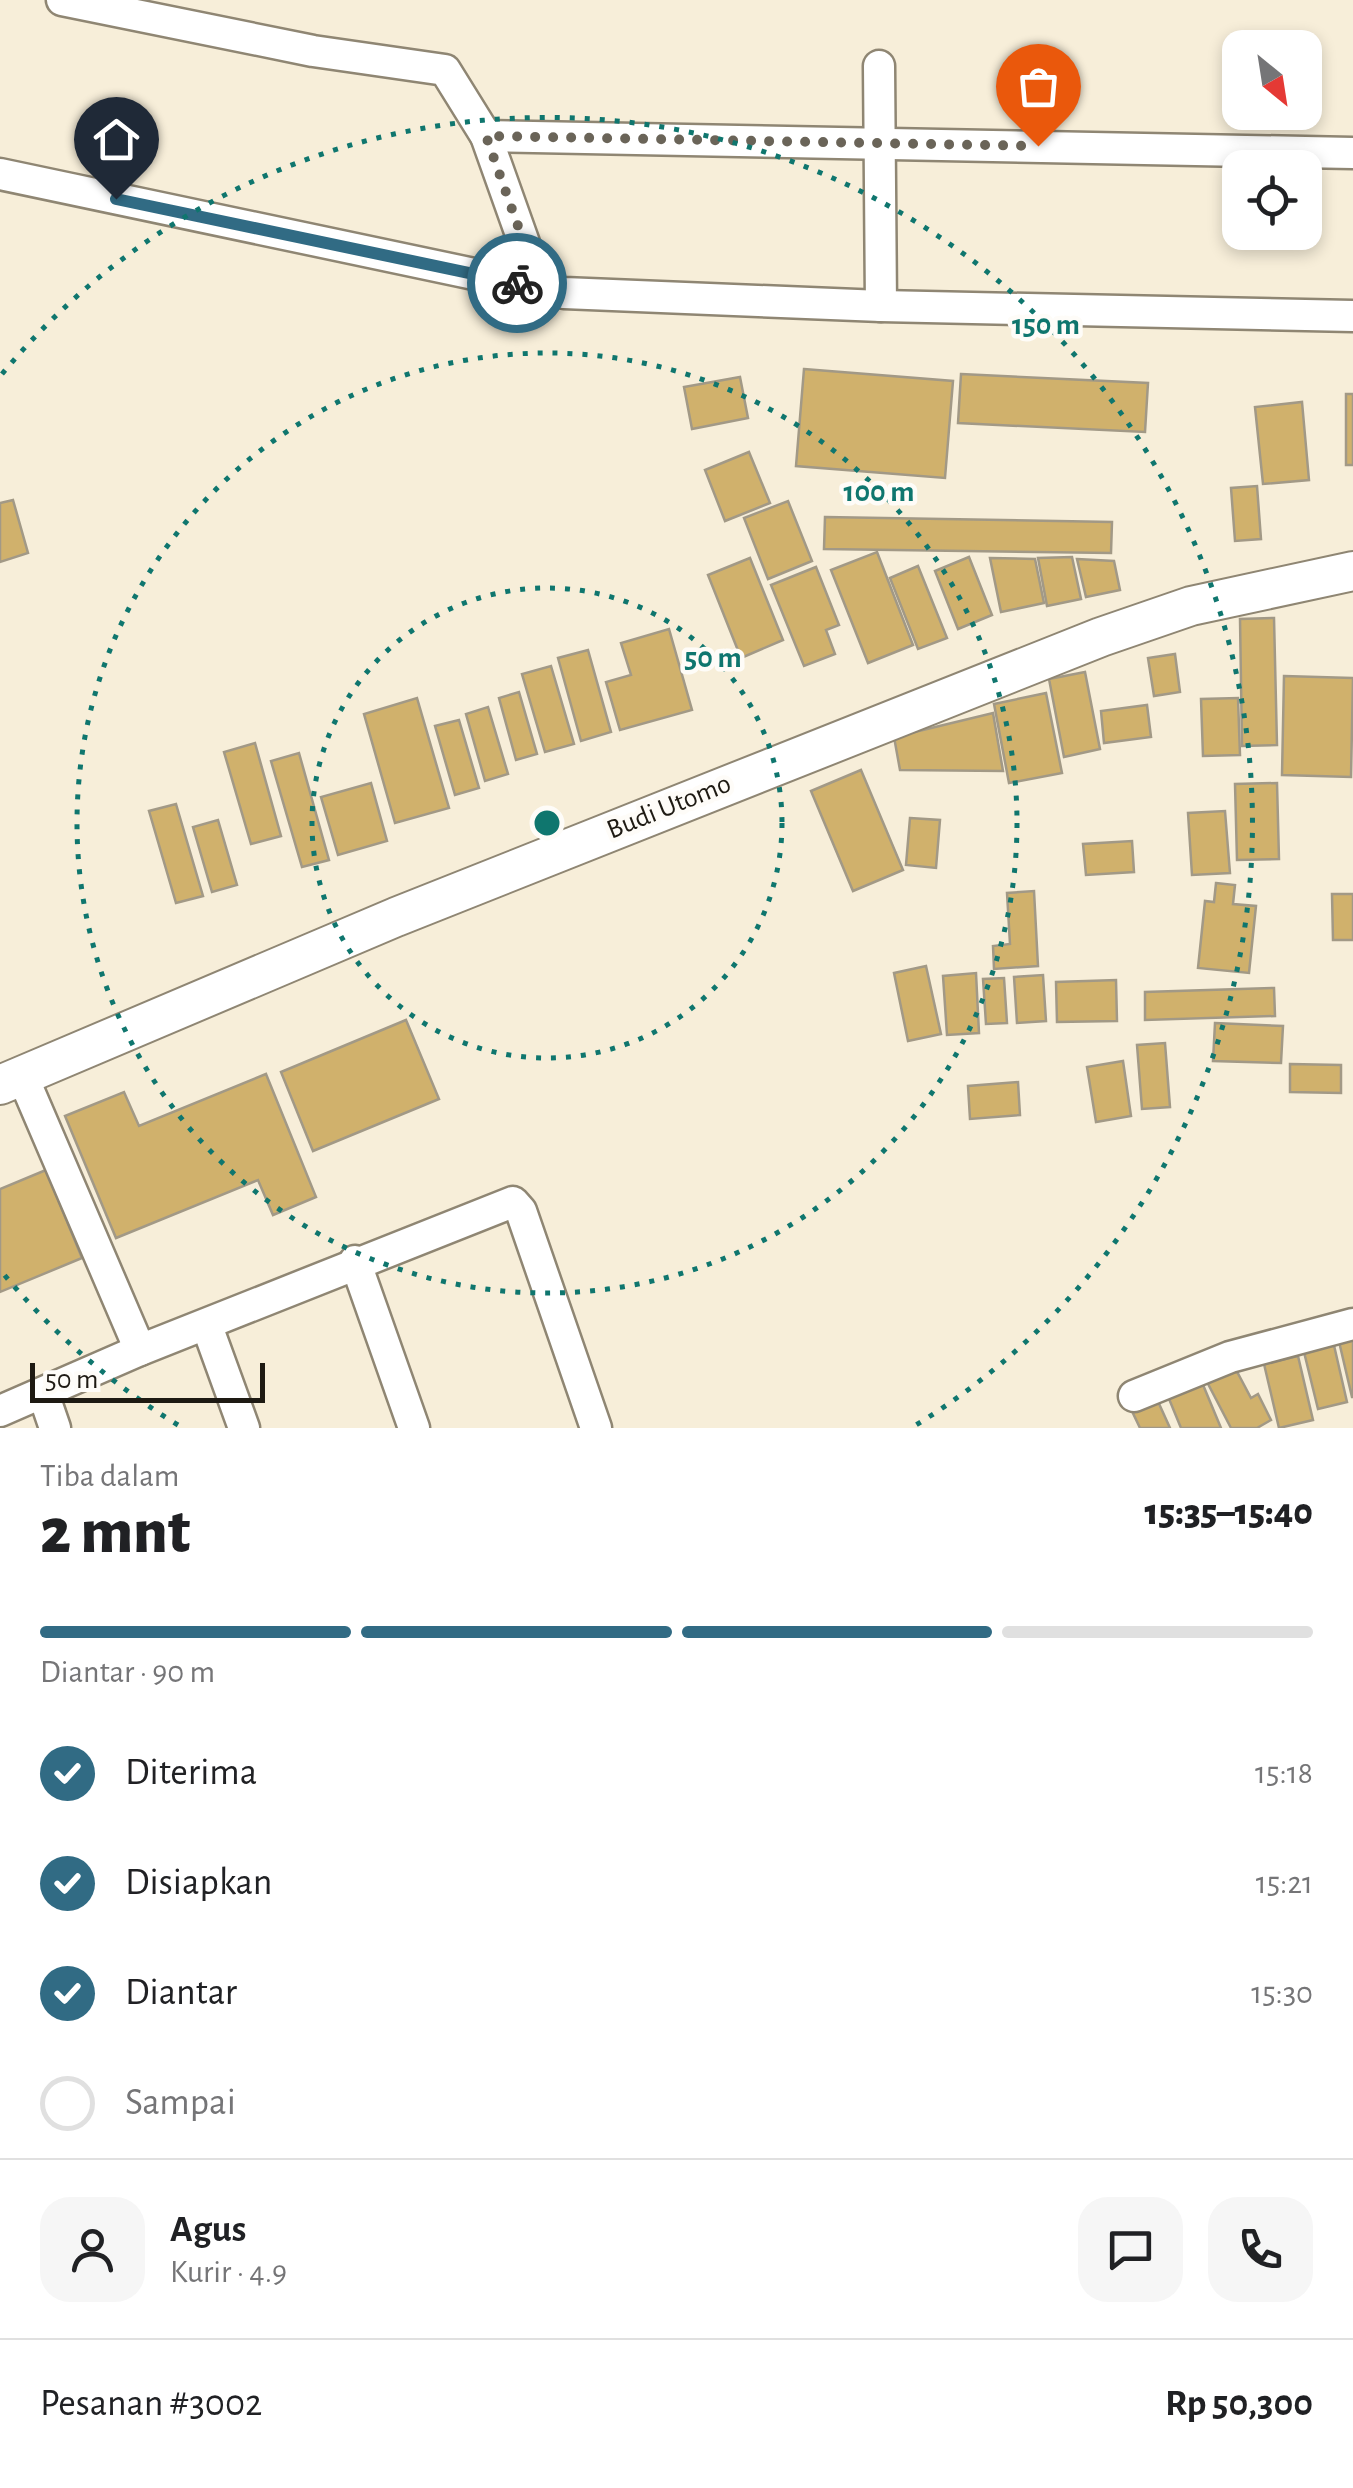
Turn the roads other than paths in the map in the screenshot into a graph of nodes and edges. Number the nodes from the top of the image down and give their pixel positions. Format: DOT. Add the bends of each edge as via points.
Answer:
graph roads {
  1 [pos="62,0"];
  2 [pos="879,66"];
  3 [pos="486,136"];
  4 [pos="880,143"];
  5 [pos="1353,153"];
  6 [pos="0,174"];
  7 [pos="540,288"];
  8 [pos="881,306"];
  9 [pos="1353,316"];
  10 [pos="1353,571"];
  11 [pos="11,1080"];
  12 [pos="355,1261"];
  13 [pos="1353,1324"];
  14 [pos="207,1326"];
  15 [pos="140,1350"];
  16 [pos="43,1393"];
  17 [pos="1134,1396"];
  18 [pos="0,1411"];
  19 [pos="55,1428"];
  20 [pos="244,1428"];
  21 [pos="414,1428"];
  22 [pos="596,1428"];
  1 -- 3 [label="street" via="313,51 445,70"];
  2 -- 4 [label="street"];
  3 -- 4 [label="street"];
  3 -- 7 [label="street"];
  4 -- 5 [label="street"];
  4 -- 8 [label="street"];
  6 -- 7 [label="street"];
  7 -- 8 [label="street"];
  8 -- 9 [label="street"];
  10 -- 11 [label="street, Budi Utomo" via="1191,606 1083,644 396,917"];
  11 -- 15 [label="street"];
  12 -- 14 [label="street"];
  12 -- 21 [label="street"];
  12 -- 22 [label="street" via="513,1202"];
  13 -- 17 [label="street" via="1230,1357"];
  14 -- 15 [label="street"];
  14 -- 20 [label="street"];
  15 -- 16 [label="street"];
  16 -- 18 [label="street"];
  16 -- 19 [label="street"];
}
